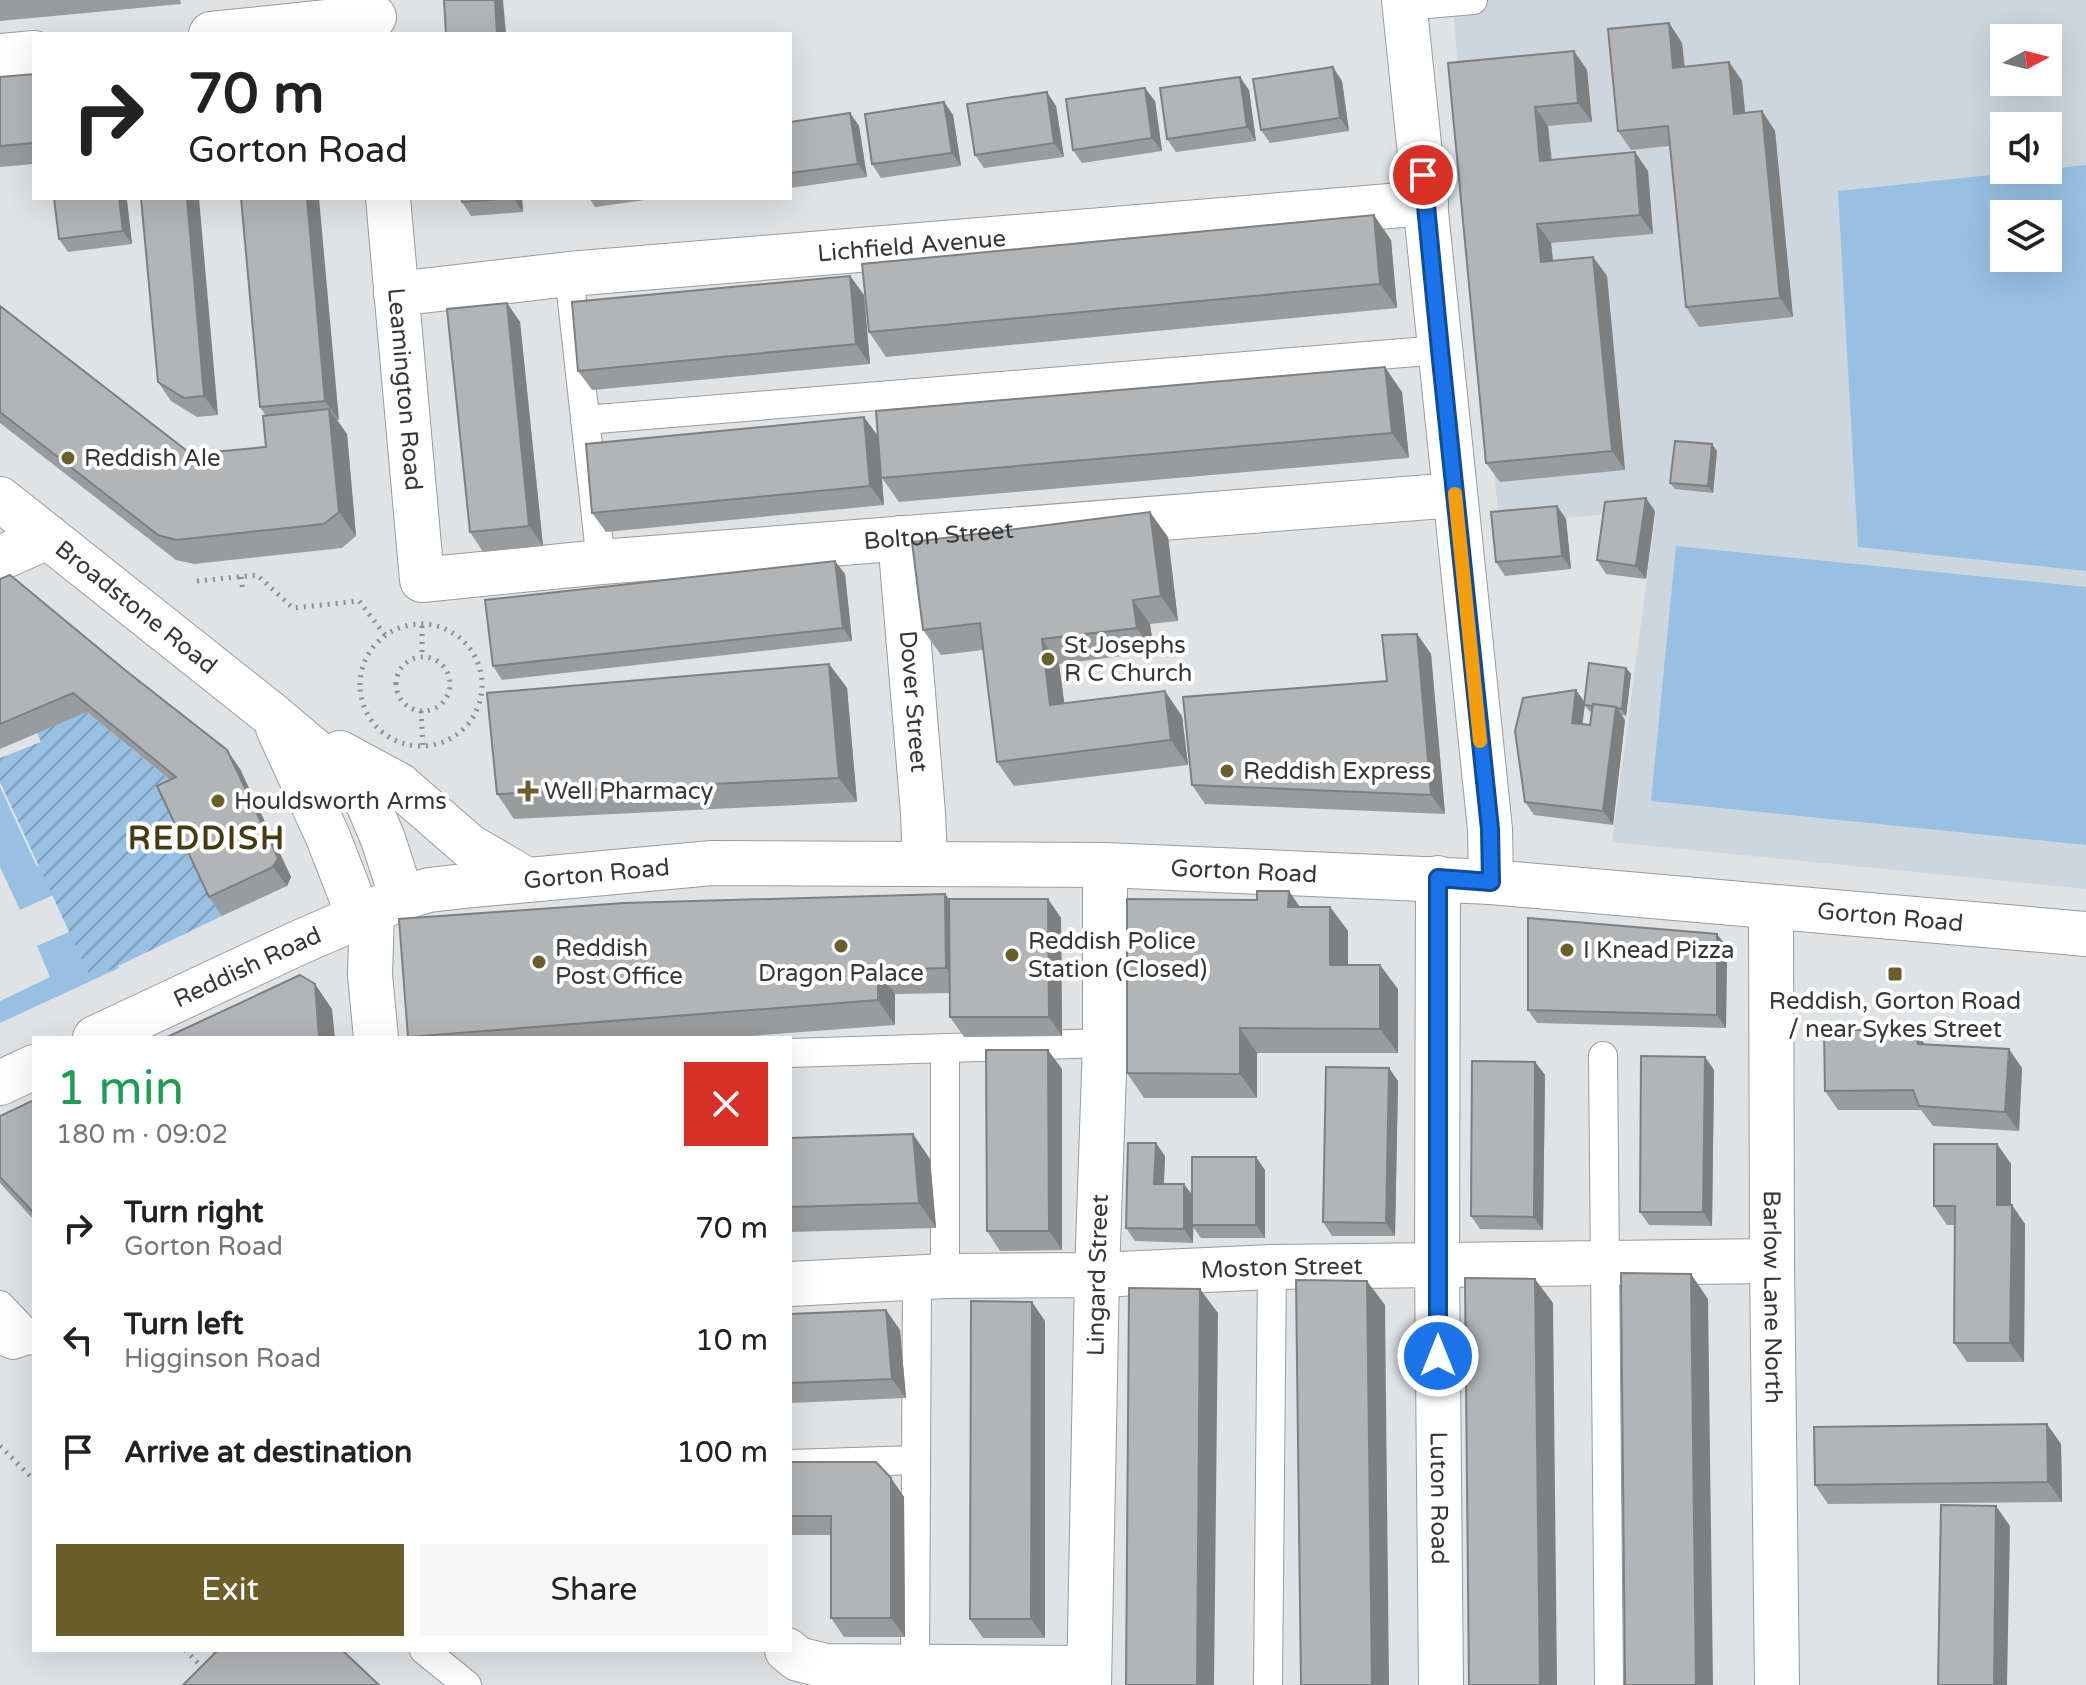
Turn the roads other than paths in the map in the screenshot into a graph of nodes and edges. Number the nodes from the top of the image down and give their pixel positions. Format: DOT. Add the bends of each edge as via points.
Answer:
graph roads {
  1 [pos="1473,0"];
  2 [pos="1405,3"];
  3 [pos="374,17"];
  4 [pos="230,32"];
  5 [pos="32,53"];
  6 [pos="0,56"];
  7 [pos="388,200"];
  8 [pos="1426,203"];
  9 [pos="569,274"];
  10 [pos="396,294"];
  11 [pos="1440,350"];
  12 [pos="585,420"];
  13 [pos="1455,495"];
  14 [pos="0,499"];
  15 [pos="48,537"];
  16 [pos="900,538"];
  17 [pos="0,558"];
  18 [pos="601,562"];
  19 [pos="422,580"];
  20 [pos="272,715"];
  21 [pos="925,863"];
  22 [pos="1105,865"];
  23 [pos="1438,878"];
  24 [pos="527,880"];
  25 [pos="1491,882"];
  26 [pos="1771,907"];
  27 [pos="378,909"];
  28 [pos="2086,934"];
  29 [pos="99,1036"];
  30 [pos="376,1036"];
  31 [pos="1105,1043"];
  32 [pos="945,1048"];
  33 [pos="792,1053"];
  34 [pos="1603,1056"];
  35 [pos="32,1068"];
  36 [pos="0,1083"];
  37 [pos="1772,1261"];
  38 [pos="1606,1264"];
  39 [pos="1437,1266"];
  40 [pos="1272,1267"];
  41 [pos="1097,1275"];
  42 [pos="931,1277"];
  43 [pos="792,1284"];
  44 [pos="0,1305"];
  45 [pos="32,1339"];
  46 [pos="0,1340"];
  47 [pos="32,1340"];
  48 [pos="916,1460"];
  49 [pos="792,1464"];
  50 [pos="426,1652"];
  51 [pos="789,1652"];
  52 [pos="915,1667"];
  53 [pos="1088,1676"];
  54 [pos="467,1685"];
  55 [pos="1268,1685"];
  56 [pos="1441,1685"];
  57 [pos="1609,1685"];
  58 [pos="1777,1685"];
  1 -- 2 [label="lane"];
  2 -- 8 [label="street"];
  3 -- 4 [label="street"];
  5 -- 6 [label="street"];
  7 -- 10 [label="street, Leamington Road"];
  8 -- 9 [label="street, Lichfield Avenue"];
  8 -- 11 [label="street"];
  9 -- 10 [label="street, Lichfield Avenue"];
  9 -- 12 [label="lane"];
  10 -- 19 [label="street, Leamington Road"];
  11 -- 12 [label="lane"];
  11 -- 13 [label="street"];
  12 -- 18 [label="lane"];
  13 -- 16 [label="street, Bolton Street"];
  13 -- 25 [label="street"];
  14 -- 15 [label="street, Broadstone Road"];
  15 -- 17 [label="street"];
  15 -- 20 [label="street, Broadstone Road"];
  16 -- 18 [label="street, Bolton Street"];
  16 -- 21 [label="street, Dover Street"];
  18 -- 19 [label="street, Bolton Street"];
  20 -- 24 [label="street" via="399,785 469,846"];
  20 -- 27 [label="street, Broadstone Road" via="363,792 383,839"];
  21 -- 22 [label="street, Gorton Road"];
  21 -- 24 [label="street, Gorton Road" via="712,863"];
  22 -- 23 [label="street, Gorton Road"];
  22 -- 31 [label="street, Lingard Street"];
  23 -- 25 [label="street, Gorton Road"];
  23 -- 39 [label="street, Luton Road"];
  24 -- 27 [label="street, Gorton Road" via="429,890"];
  25 -- 26 [label="street, Gorton Road"];
  26 -- 28 [label="street, Gorton Road"];
  26 -- 37 [label="street, Barlow Lane North"];
  27 -- 29 [label="street, Reddish Road"];
  27 -- 30 [label="street, Broadstone Road" via="370,975"];
  31 -- 32 [label="lane"];
  31 -- 41 [label="street, Lingard Street"];
  32 -- 33 [label="lane"];
  32 -- 42 [label="lane"];
  34 -- 38 [label="lane"];
  35 -- 36 [label="street"];
  37 -- 38 [label="street, Moston Street"];
  37 -- 58 [label="street, Barlow Lane North"];
  38 -- 39 [label="street, Moston Street"];
  38 -- 57 [label="lane"];
  39 -- 40 [label="street, Moston Street"];
  39 -- 56 [label="street, Luton Road"];
  40 -- 41 [label="street, Moston Street"];
  40 -- 55 [label="lane"];
  41 -- 42 [label="street, Moston Street"];
  41 -- 53 [label="street, Lingard Street"];
  42 -- 43 [label="street, Moston Street"];
  42 -- 48 [label="lane"];
  44 -- 45 [label="lane"];
  46 -- 47 [label="lane" via="13,1345"];
  48 -- 49 [label="lane"];
  48 -- 52 [label="lane"];
  50 -- 54 [label="lane"];
  51 -- 52 [label="street" via="826,1666"];
  52 -- 53 [label="street"];
}
